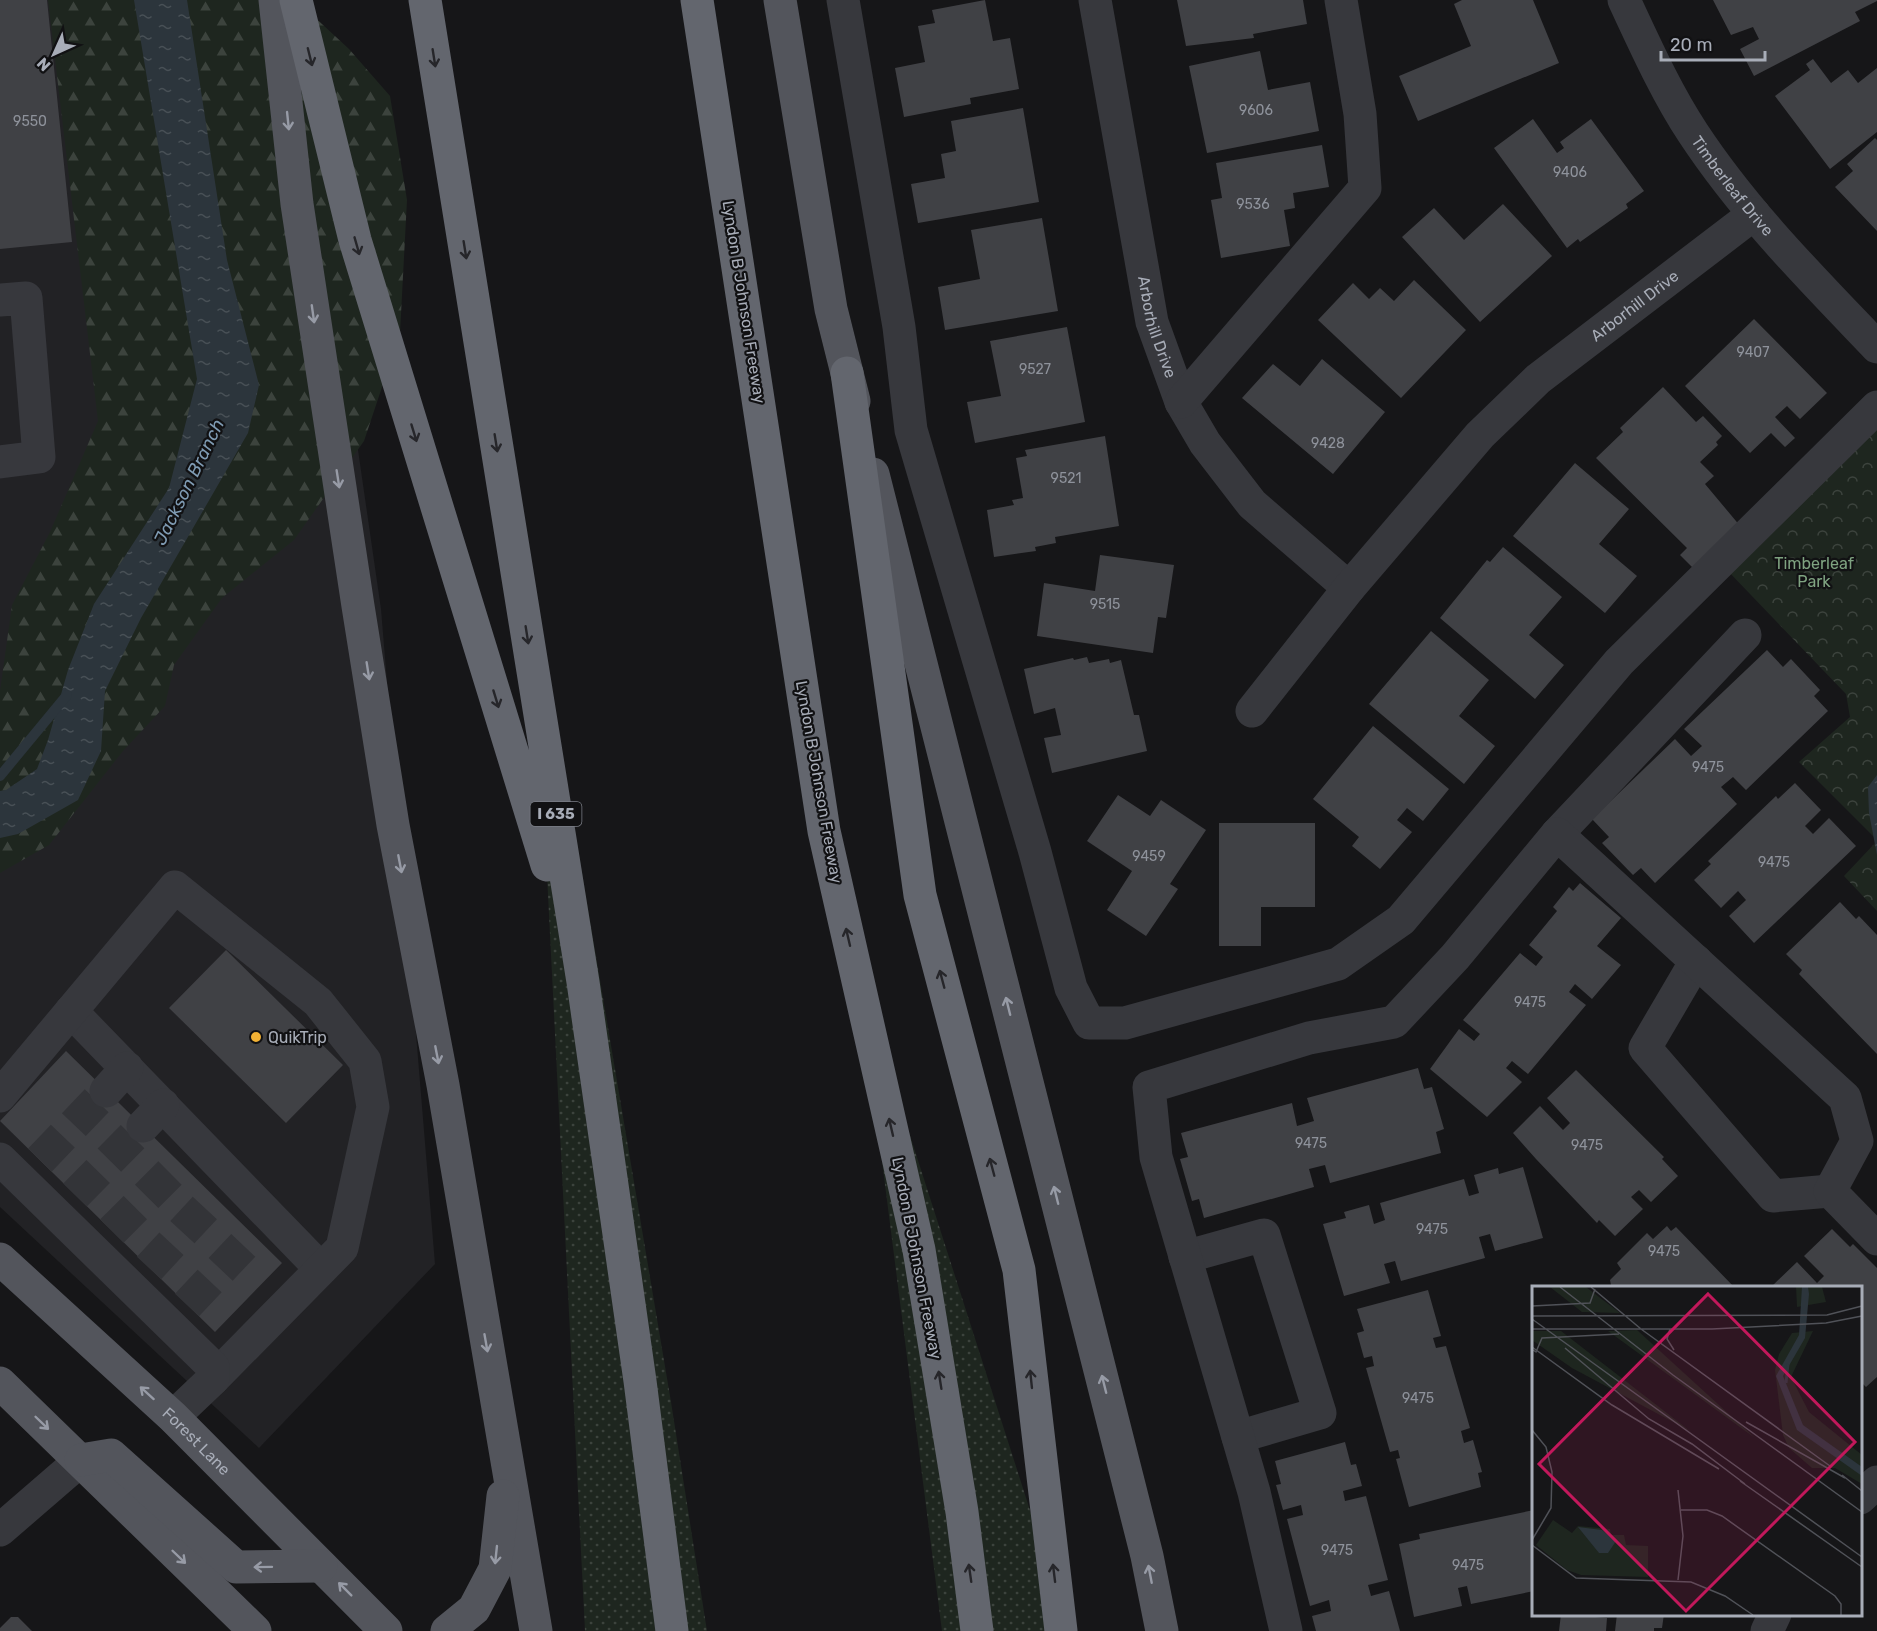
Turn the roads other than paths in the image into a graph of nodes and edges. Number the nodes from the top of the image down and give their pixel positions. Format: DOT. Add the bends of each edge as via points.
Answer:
graph roads {
  1 [pos="275,0"];
  2 [pos="296,0"];
  3 [pos="425,0"];
  4 [pos="697,0"];
  5 [pos="780,0"];
  6 [pos="843,0"];
  7 [pos="1095,0"];
  8 [pos="1341,0"];
  9 [pos="1624,0"];
  10 [pos="1754,214"];
  11 [pos="0,300"];
  12 [pos="1877,347"];
  13 [pos="847,373"];
  14 [pos="1181,402"];
  15 [pos="1877,408"];
  16 [pos="0,462"];
  17 [pos="1349,588"];
  18 [pos="1745,635"];
  19 [pos="1252,711"];
  20 [pos="1557,834"];
  21 [pos="1696,961"];
  22 [pos="583,982"];
  23 [pos="71,1011"];
  24 [pos="0,1096"];
  25 [pos="20,1166"];
  26 [pos="1830,1191"];
  27 [pos="1877,1239"];
  28 [pos="1185,1257"];
  29 [pos="0,1259"];
  30 [pos="321,1269"];
  31 [pos="213,1379"];
  32 [pos="0,1383"];
  33 [pos="173,1417"];
  34 [pos="1238,1437"];
  35 [pos="507,1455"];
  36 [pos="81,1460"];
  37 [pos="1877,1482"];
  38 [pos="1862,1496"];
  39 [pos="0,1530"];
  40 [pos="321,1566"];
  41 [pos="1774,1616"];
  42 [pos="255,1631"];
  43 [pos="386,1631"];
  44 [pos="447,1631"];
  45 [pos="536,1631"];
  46 [pos="672,1631"];
  47 [pos="977,1631"];
  48 [pos="1062,1631"];
  49 [pos="1162,1631"];
  50 [pos="1286,1631"];
  51 [pos="1767,1631"];
  1 -- 35 [label="main road, one-way" via="297,204 393,825"];
  2 -- 22 [label="highway, one-way" via="355,240"];
  3 -- 22 [label="highway, I 635, one-way"];
  47 -- 4 [label="highway, Lyndon B Johnson Freeway, one-way" via="962,1512 919,1250 824,831"];
  5 -- 13 [label="main road" via="831,309"];
  6 -- 15 [label="street" via="899,327 911,429 1071,988 1089,1023 1125,1023 1338,964 1401,921 1619,662"];
  7 -- 14 [label="street, Arborhill Drive" via="1152,322"];
  8 -- 14 [label="street" via="1360,114 1365,188"];
  9 -- 10 [label="street, Timberleaf Drive" via="1693,133"];
  10 -- 12 [label="street, Timberleaf Drive"];
  10 -- 17 [label="street, Arborhill Drive" via="1538,379 1480,435"];
  11 -- 16 [label="street" via="26,298 39,458"];
  48 -- 13 [label="highway, one-way" via="1019,1270 920,895"];
  49 -- 13 [label="main road, one-way" via="1147,1556"];
  14 -- 17 [label="street, Arborhill Drive" via="1205,443 1252,504"];
  17 -- 19 [label="street, Arborhill Drive"];
  18 -- 20 [label="street"];
  20 -- 21 [label="street"];
  20 -- 28 [label="street" via="1455,957 1394,1022 1309,1038 1149,1087 1156,1157"];
  21 -- 26 [label="street" via="1845,1098 1857,1141"];
  21 -- 26 [label="street" via="1645,1048 1773,1196"];
  22 -- 46 [label="highway, I 635"];
  23 -- 24 [label="street"];
  23 -- 30 [label="street" via="116,1079 261,1226"];
  23 -- 30 [label="street" via="175,887 318,1002 364,1061 373,1107 342,1248"];
  25 -- 31 [label="street" via="66,1204 177,1314 213,1367"];
  26 -- 27 [label="street"];
  28 -- 34 [label="street"];
  28 -- 34 [label="street" via="1264,1235 1320,1413"];
  33 -- 29 [label="main road, Forest Lane, one-way"];
  30 -- 31 [label="street"];
  31 -- 33 [label="street"];
  32 -- 36 [label="main road, one-way"];
  33 -- 40 [label="main road, Forest Lane"];
  34 -- 50 [label="street"];
  35 -- 44 [label="main road, one-way" via="495,1569 474,1609"];
  35 -- 45 [label="main road"];
  36 -- 39 [label="street"];
  40 -- 36 [label="main road, one-way" via="236,1567 111,1455"];
  36 -- 42 [label="main road, one-way"];
  37 -- 38 [label="street"];
  43 -- 40 [label="main road, Forest Lane, one-way"];
  41 -- 51 [label="street"];
}
